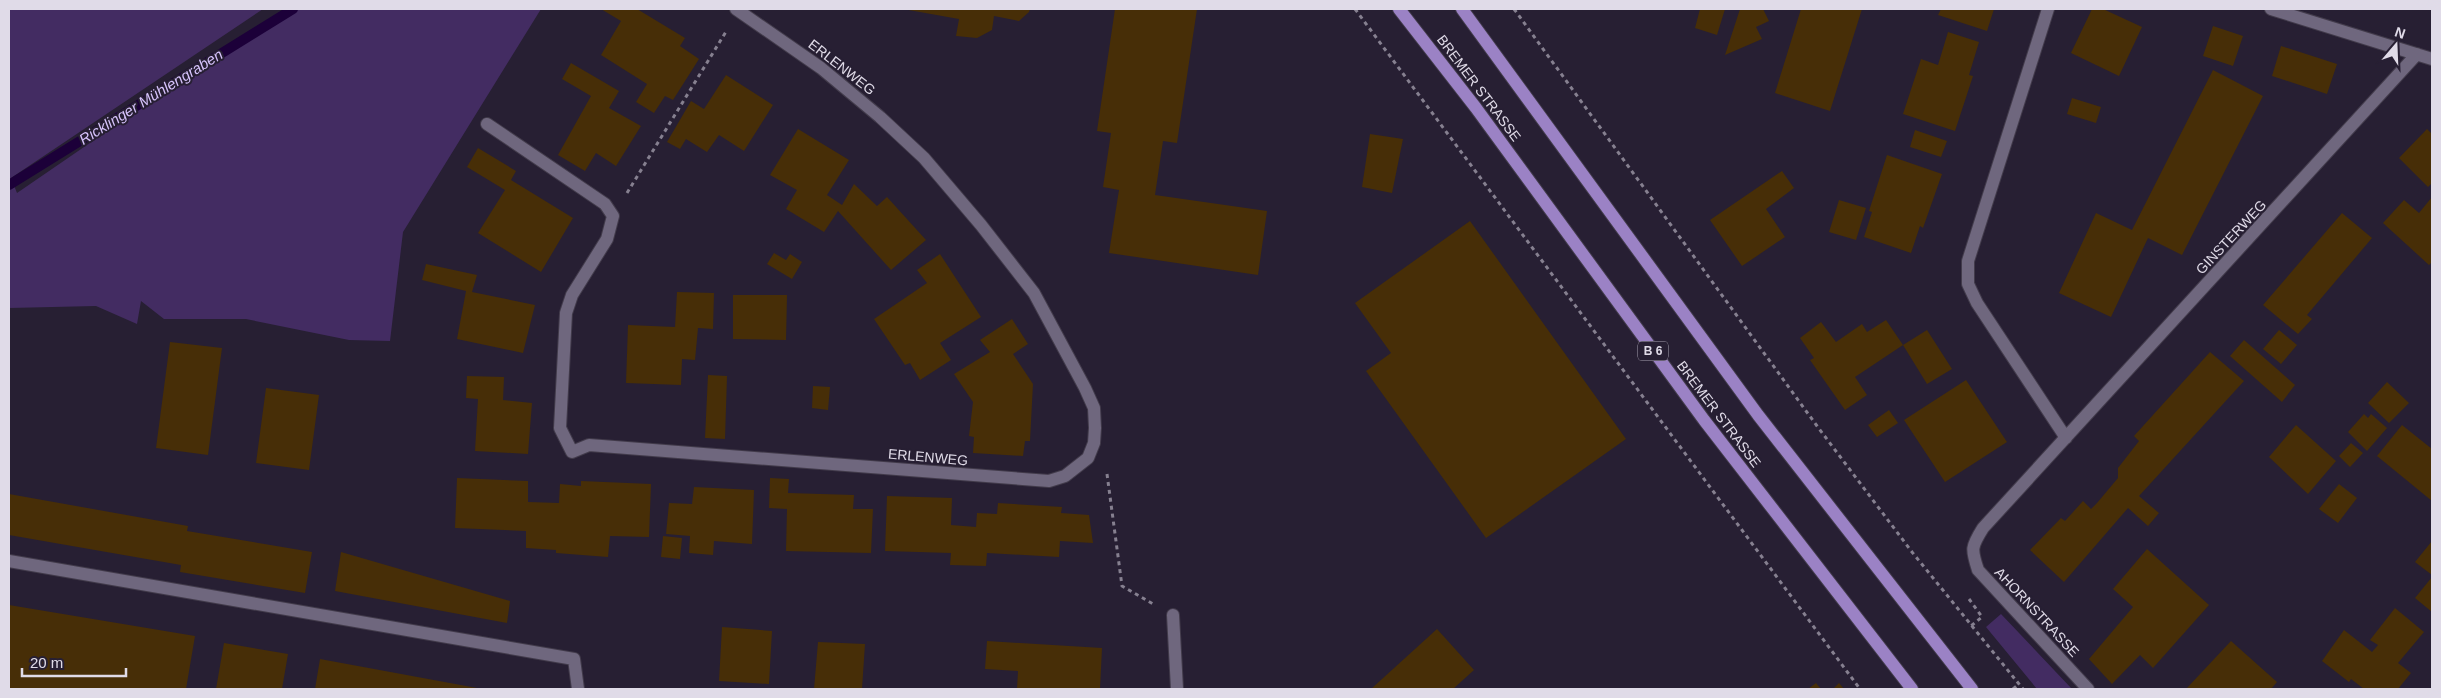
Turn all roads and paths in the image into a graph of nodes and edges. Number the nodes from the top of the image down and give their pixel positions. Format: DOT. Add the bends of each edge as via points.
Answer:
graph roads {
  1 [pos="1355,9"];
  2 [pos="1399,9"];
  3 [pos="1462,9"];
  4 [pos="1514,9"];
  5 [pos="2048,9"];
  6 [pos="2270,9"];
  7 [pos="737,10"];
  8 [pos="2417,54"];
  9 [pos="2432,59"];
  10 [pos="487,124"];
  11 [pos="613,216"];
  12 [pos="2066,438"];
  13 [pos="1094,444"];
  14 [pos="1972,551"];
  15 [pos="9,561"];
  16 [pos="1173,615"];
  17 [pos="2019,684"];
  18 [pos="578,689"];
  19 [pos="1177,689"];
  20 [pos="1860,689"];
  21 [pos="1912,689"];
  22 [pos="1972,689"];
  23 [pos="2014,689"];
  24 [pos="2023,689"];
  25 [pos="2088,689"];
  1 -- 20 [label="path"];
  2 -- 21 [label="main road, BREMER STRASSE / B 6" via="1476,108 1704,420"];
  3 -- 22 [label="main road" via="1758,415"];
  4 -- 17 [label="path" via="1823,434 1924,567"];
  5 -- 12 [label="street" via="1968,261 1968,284 1977,303"];
  6 -- 8 [label="street"];
  7 -- 11 [label="path"];
  7 -- 13 [label="street, ERLENWEG" via="821,68 880,117 924,158 981,225 1034,294 1058,334 1094,408"];
  8 -- 9 [label="street"];
  8 -- 12 [label="street, GINSTERWEG"];
  10 -- 11 [label="street" via="606,204"];
  11 -- 13 [label="street, ERLENWEG" via="607,239 572,295 566,313 560,428 572,452 590,445 1049,481 1065,476 1081,465"];
  12 -- 14 [label="street, GINSTERWEG" via="1982,528"];
  13 -- 16 [label="path" via="1107,468 1122,586"];
  14 -- 25 [label="street, AHORNSTRASSE" via="1978,570"];
  15 -- 18 [label="street" via="574,659"];
  16 -- 19 [label="street"];
  17 -- 23 [label="path"];
  17 -- 24 [label="path"];
}
